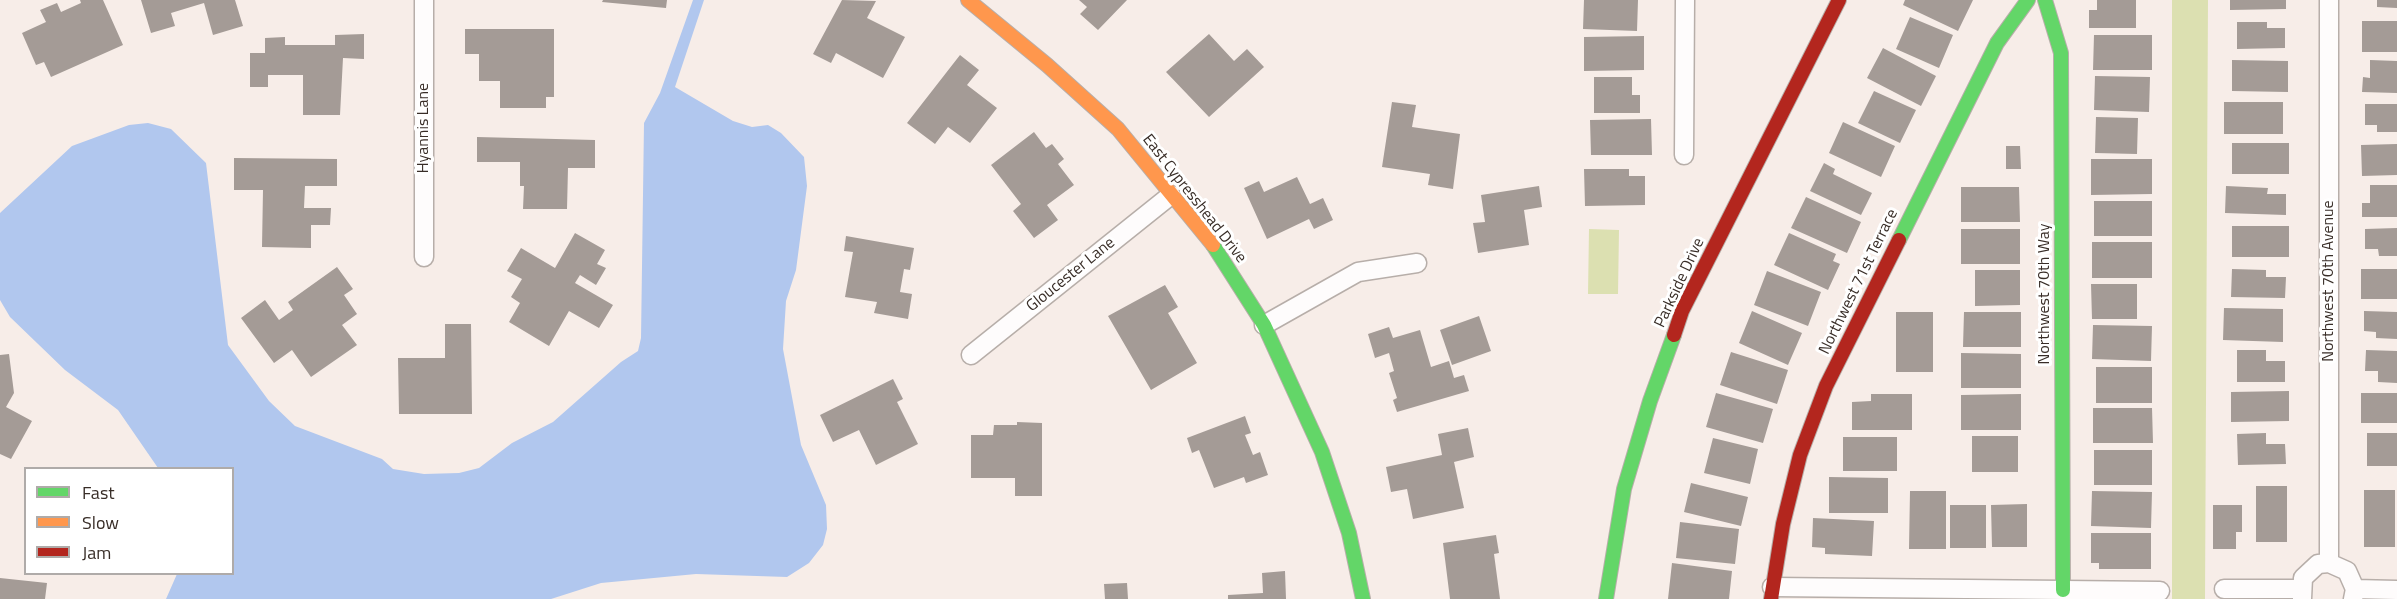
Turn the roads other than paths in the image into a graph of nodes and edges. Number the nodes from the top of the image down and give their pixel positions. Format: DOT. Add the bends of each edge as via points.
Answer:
graph roads {
  1 [pos="424,0"];
  2 [pos="1685,0"];
  3 [pos="1839,0"];
  4 [pos="2028,0"];
  5 [pos="2045,0"];
  6 [pos="2330,0"];
  7 [pos="974,2"];
  8 [pos="1684,155"];
  9 [pos="1171,195"];
  10 [pos="424,257"];
  11 [pos="1417,263"];
  12 [pos="1264,325"];
  13 [pos="971,355"];
  14 [pos="2329,563"];
  15 [pos="2224,589"];
  16 [pos="2063,590"];
  17 [pos="2397,590"];
  18 [pos="2160,591"];
  19 [pos="1772,593"];
  20 [pos="2302,594"];
  21 [pos="2354,594"];
  22 [pos="1363,599"];
  23 [pos="1606,599"];
  1 -- 10 [label="street, Hyannis Lane"];
  2 -- 8 [label="street"];
  3 -- 23 [label="street, Parkside Drive" via="1682,311 1624,489"];
  4 -- 19 [label="street, Northwest 71st Terrace" via="1997,43 1826,386 1800,455"];
  5 -- 16 [label="street, Northwest 70th Way" via="2061,53"];
  6 -- 14 [label="street, Northwest 70th Avenue"];
  7 -- 9 [label="street, East Cypresshead Drive" via="1118,129"];
  9 -- 12 [label="street, East Cypresshead Drive" via="1216,249"];
  9 -- 13 [label="street, Gloucester Lane"];
  11 -- 12 [label="street" via="1358,272"];
  12 -- 22 [label="street, East Cypresshead Drive" via="1323,452 1349,534"];
  14 -- 20 [label="street" via="2309,570 2303,578"];
  14 -- 21 [label="street" via="2347,571"];
  15 -- 20 [label="street"];
  16 -- 18 [label="street"];
  16 -- 19 [label="street"];
  17 -- 21 [label="street"];
}
